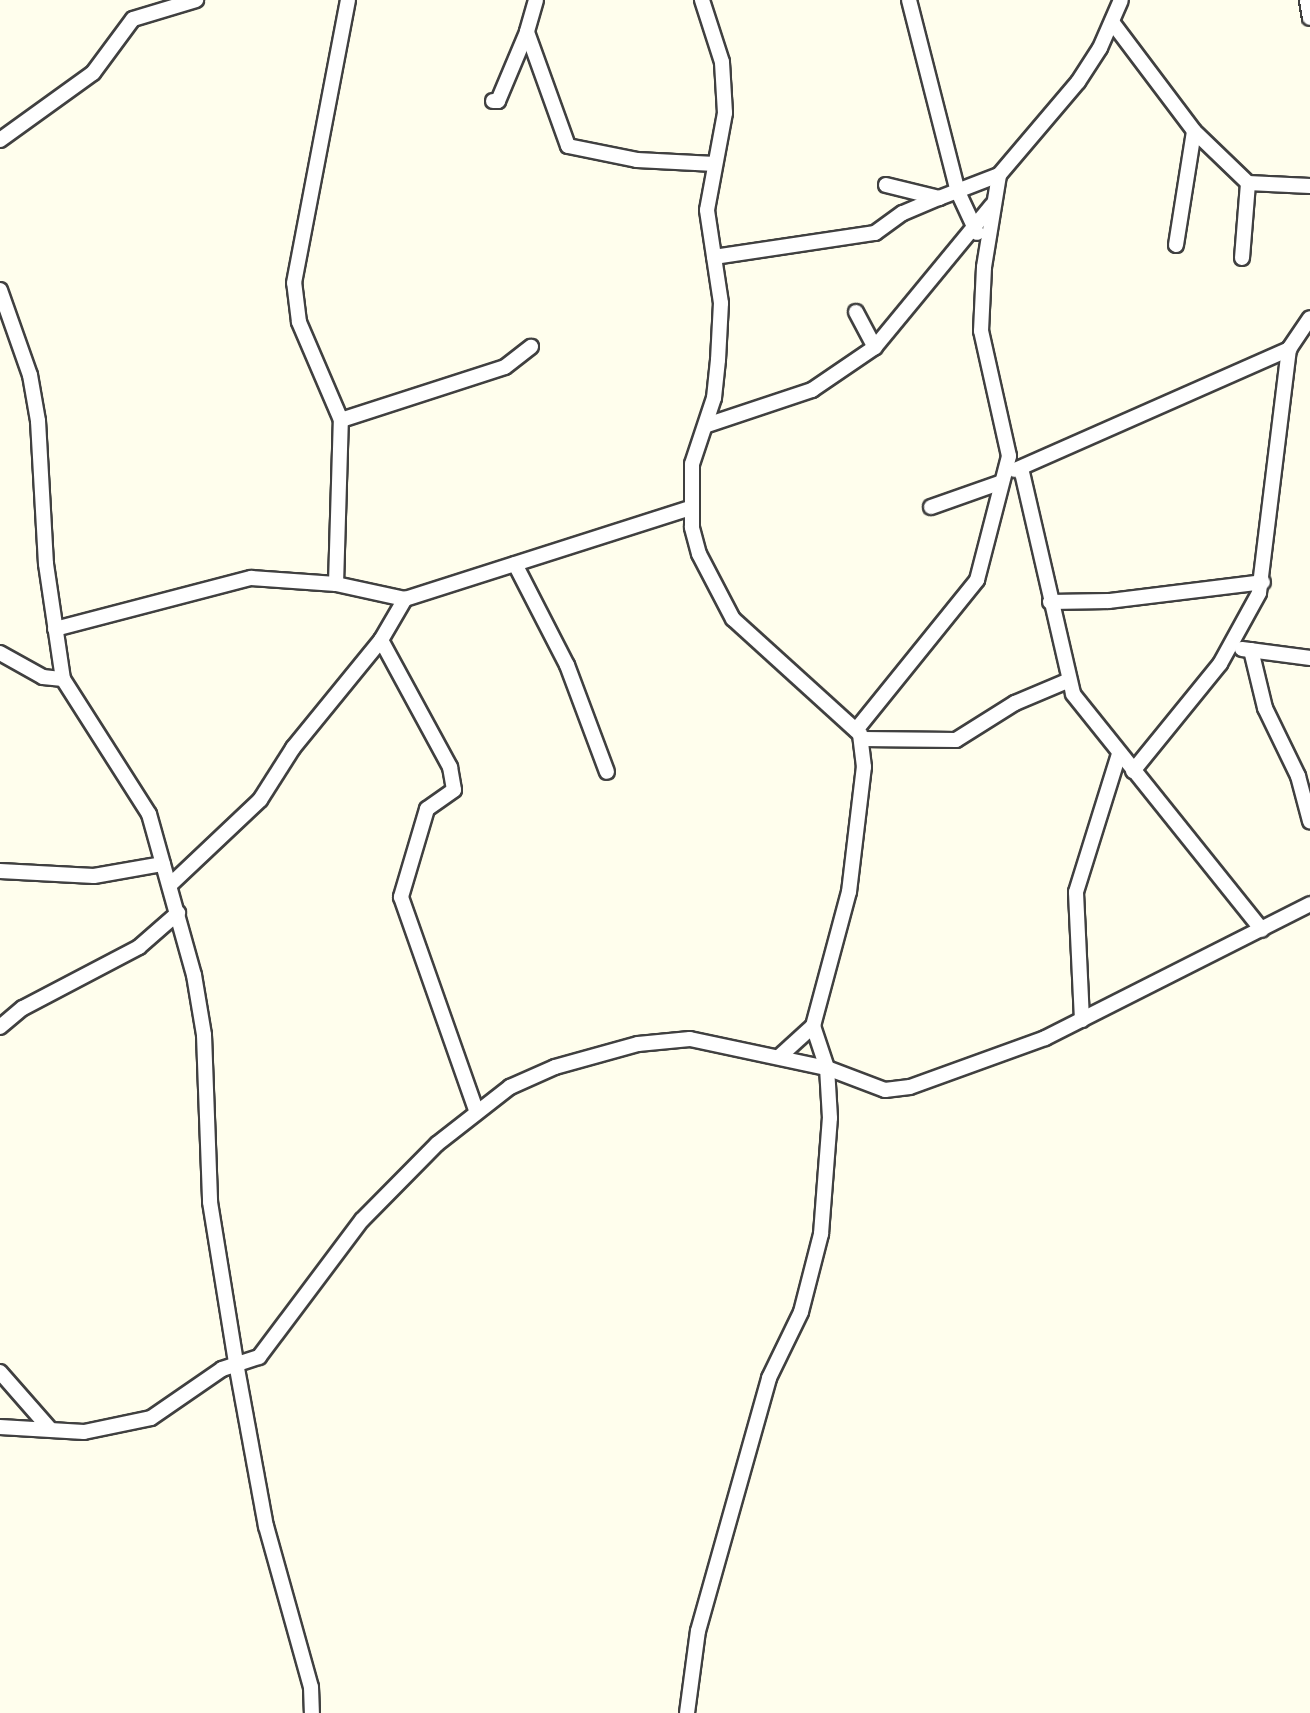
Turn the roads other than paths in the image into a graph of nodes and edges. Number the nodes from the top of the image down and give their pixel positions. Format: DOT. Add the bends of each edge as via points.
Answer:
graph roads {
  1 [pos="196,0"];
  2 [pos="348,0"];
  3 [pos="536,0"];
  4 [pos="702,0"];
  5 [pos="909,0"];
  6 [pos="1121,0"];
  7 [pos="1307,0"];
  8 [pos="1310,18"];
  9 [pos="1112,22"];
  10 [pos="527,32"];
  11 [pos="493,101"];
  12 [pos="1194,131"];
  13 [pos="0,140"];
  14 [pos="715,164"];
  15 [pos="999,175"];
  16 [pos="1248,183"];
  17 [pos="886,185"];
  18 [pos="1310,186"];
  19 [pos="958,192"];
  20 [pos="939,198"];
  21 [pos="992,204"];
  22 [pos="974,228"];
  23 [pos="1176,245"];
  24 [pos="987,251"];
  25 [pos="714,257"];
  26 [pos="1242,258"];
  27 [pos="0,290"];
  28 [pos="856,312"];
  29 [pos="1310,318"];
  30 [pos="531,347"];
  31 [pos="875,347"];
  32 [pos="1289,349"];
  33 [pos="341,420"];
  34 [pos="707,425"];
  35 [pos="1021,468"];
  36 [pos="1000,479"];
  37 [pos="931,507"];
  38 [pos="690,508"];
  39 [pos="515,564"];
  40 [pos="1263,582"];
  41 [pos="336,584"];
  42 [pos="405,599"];
  43 [pos="1050,602"];
  44 [pos="55,629"];
  45 [pos="381,640"];
  46 [pos="1230,648"];
  47 [pos="1251,650"];
  48 [pos="0,653"];
  49 [pos="1310,658"];
  50 [pos="63,679"];
  51 [pos="1067,681"];
  52 [pos="859,734"];
  53 [pos="1119,754"];
  54 [pos="1133,771"];
  55 [pos="607,772"];
  56 [pos="1310,821"];
  57 [pos="163,864"];
  58 [pos="0,871"];
  59 [pos="170,885"];
  60 [pos="1310,904"];
  61 [pos="178,913"];
  62 [pos="1262,930"];
  63 [pos="1082,1020"];
  64 [pos="813,1026"];
  65 [pos="0,1027"];
  66 [pos="780,1056"];
  67 [pos="827,1068"];
  68 [pos="476,1110"];
  69 [pos="236,1363"];
  70 [pos="0,1372"];
  71 [pos="0,1427"];
  72 [pos="49,1428"];
  73 [pos="312,1713"];
  74 [pos="687,1713"];
  1 -- 13 [label="street" via="133,19 93,73"];
  2 -- 33 [label="street" via="294,272 299,322"];
  3 -- 10 [label="street"];
  4 -- 14 [label="street" via="722,62 725,113"];
  5 -- 19 [label="street"];
  6 -- 9 [label="street"];
  7 -- 8 [label="street"];
  9 -- 12 [label="street"];
  9 -- 15 [label="street" via="1078,82"];
  10 -- 11 [label="street" via="498,101"];
  10 -- 14 [label="street" via="572,150"];
  12 -- 16 [label="street"];
  12 -- 23 [label="street"];
  14 -- 25 [label="street" via="707,210"];
  15 -- 19 [label="street"];
  15 -- 21 [label="street"];
  16 -- 18 [label="street"];
  16 -- 26 [label="street"];
  17 -- 20 [label="street"];
  19 -- 20 [label="street"];
  19 -- 22 [label="street"];
  20 -- 25 [label="street" via="903,213 875,233"];
  21 -- 22 [label="street"];
  21 -- 24 [label="street"];
  22 -- 24 [label="street"];
  22 -- 31 [label="street"];
  24 -- 36 [label="street" via="981,331 1009,456"];
  25 -- 34 [label="street" via="721,303"];
  27 -- 44 [label="street" via="33,390"];
  28 -- 31 [label="street"];
  29 -- 32 [label="street"];
  30 -- 33 [label="street" via="505,367"];
  31 -- 34 [label="street" via="812,390"];
  32 -- 35 [label="street"];
  32 -- 40 [label="street"];
  33 -- 41 [label="street"];
  34 -- 38 [label="street" via="692,464"];
  35 -- 36 [label="street"];
  35 -- 43 [label="street"];
  36 -- 37 [label="street"];
  36 -- 52 [label="street" via="975,586"];
  38 -- 39 [label="street"];
  38 -- 52 [label="street" via="699,554 733,619"];
  39 -- 42 [label="street"];
  39 -- 55 [label="street" via="567,665"];
  40 -- 43 [label="street" via="1109,601"];
  40 -- 46 [label="street"];
  41 -- 42 [label="street"];
  41 -- 44 [label="street" via="251,578"];
  42 -- 45 [label="street"];
  43 -- 51 [label="street"];
  44 -- 50 [label="street"];
  45 -- 59 [label="street" via="293,748 260,800"];
  45 -- 68 [label="street" via="450,767 454,790 427,809 401,897"];
  46 -- 47 [label="street"];
  46 -- 54 [label="street"];
  47 -- 49 [label="street"];
  47 -- 56 [label="street" via="1265,708 1298,776"];
  48 -- 50 [label="street" via="43,677"];
  50 -- 57 [label="street" via="149,814"];
  51 -- 52 [label="street" via="1027,697 956,740"];
  51 -- 53 [label="street"];
  52 -- 64 [label="street" via="862,810 849,892"];
  53 -- 54 [label="street"];
  53 -- 63 [label="street" via="1076,892"];
  54 -- 62 [label="street"];
  57 -- 58 [label="street" via="94,876"];
  57 -- 59 [label="street"];
  59 -- 61 [label="street"];
  60 -- 62 [label="street"];
  61 -- 65 [label="street" via="139,947 23,1008"];
  61 -- 69 [label="street" via="204,1035 210,1202"];
  62 -- 63 [label="street"];
  63 -- 67 [label="street" via="993,1060 910,1087 885,1090"];
  64 -- 66 [label="street"];
  64 -- 67 [label="street"];
  66 -- 67 [label="street"];
  66 -- 68 [label="street" via="690,1039 638,1044 555,1067"];
  67 -- 74 [label="street" via="826,1182 811,1281 769,1378 698,1631"];
  68 -- 69 [label="street" via="362,1220 273,1343 259,1357"];
  69 -- 72 [label="street" via="151,1418 84,1432"];
  69 -- 73 [label="street" via="266,1526 311,1687"];
  70 -- 72 [label="street"];
  71 -- 72 [label="street"];
}
